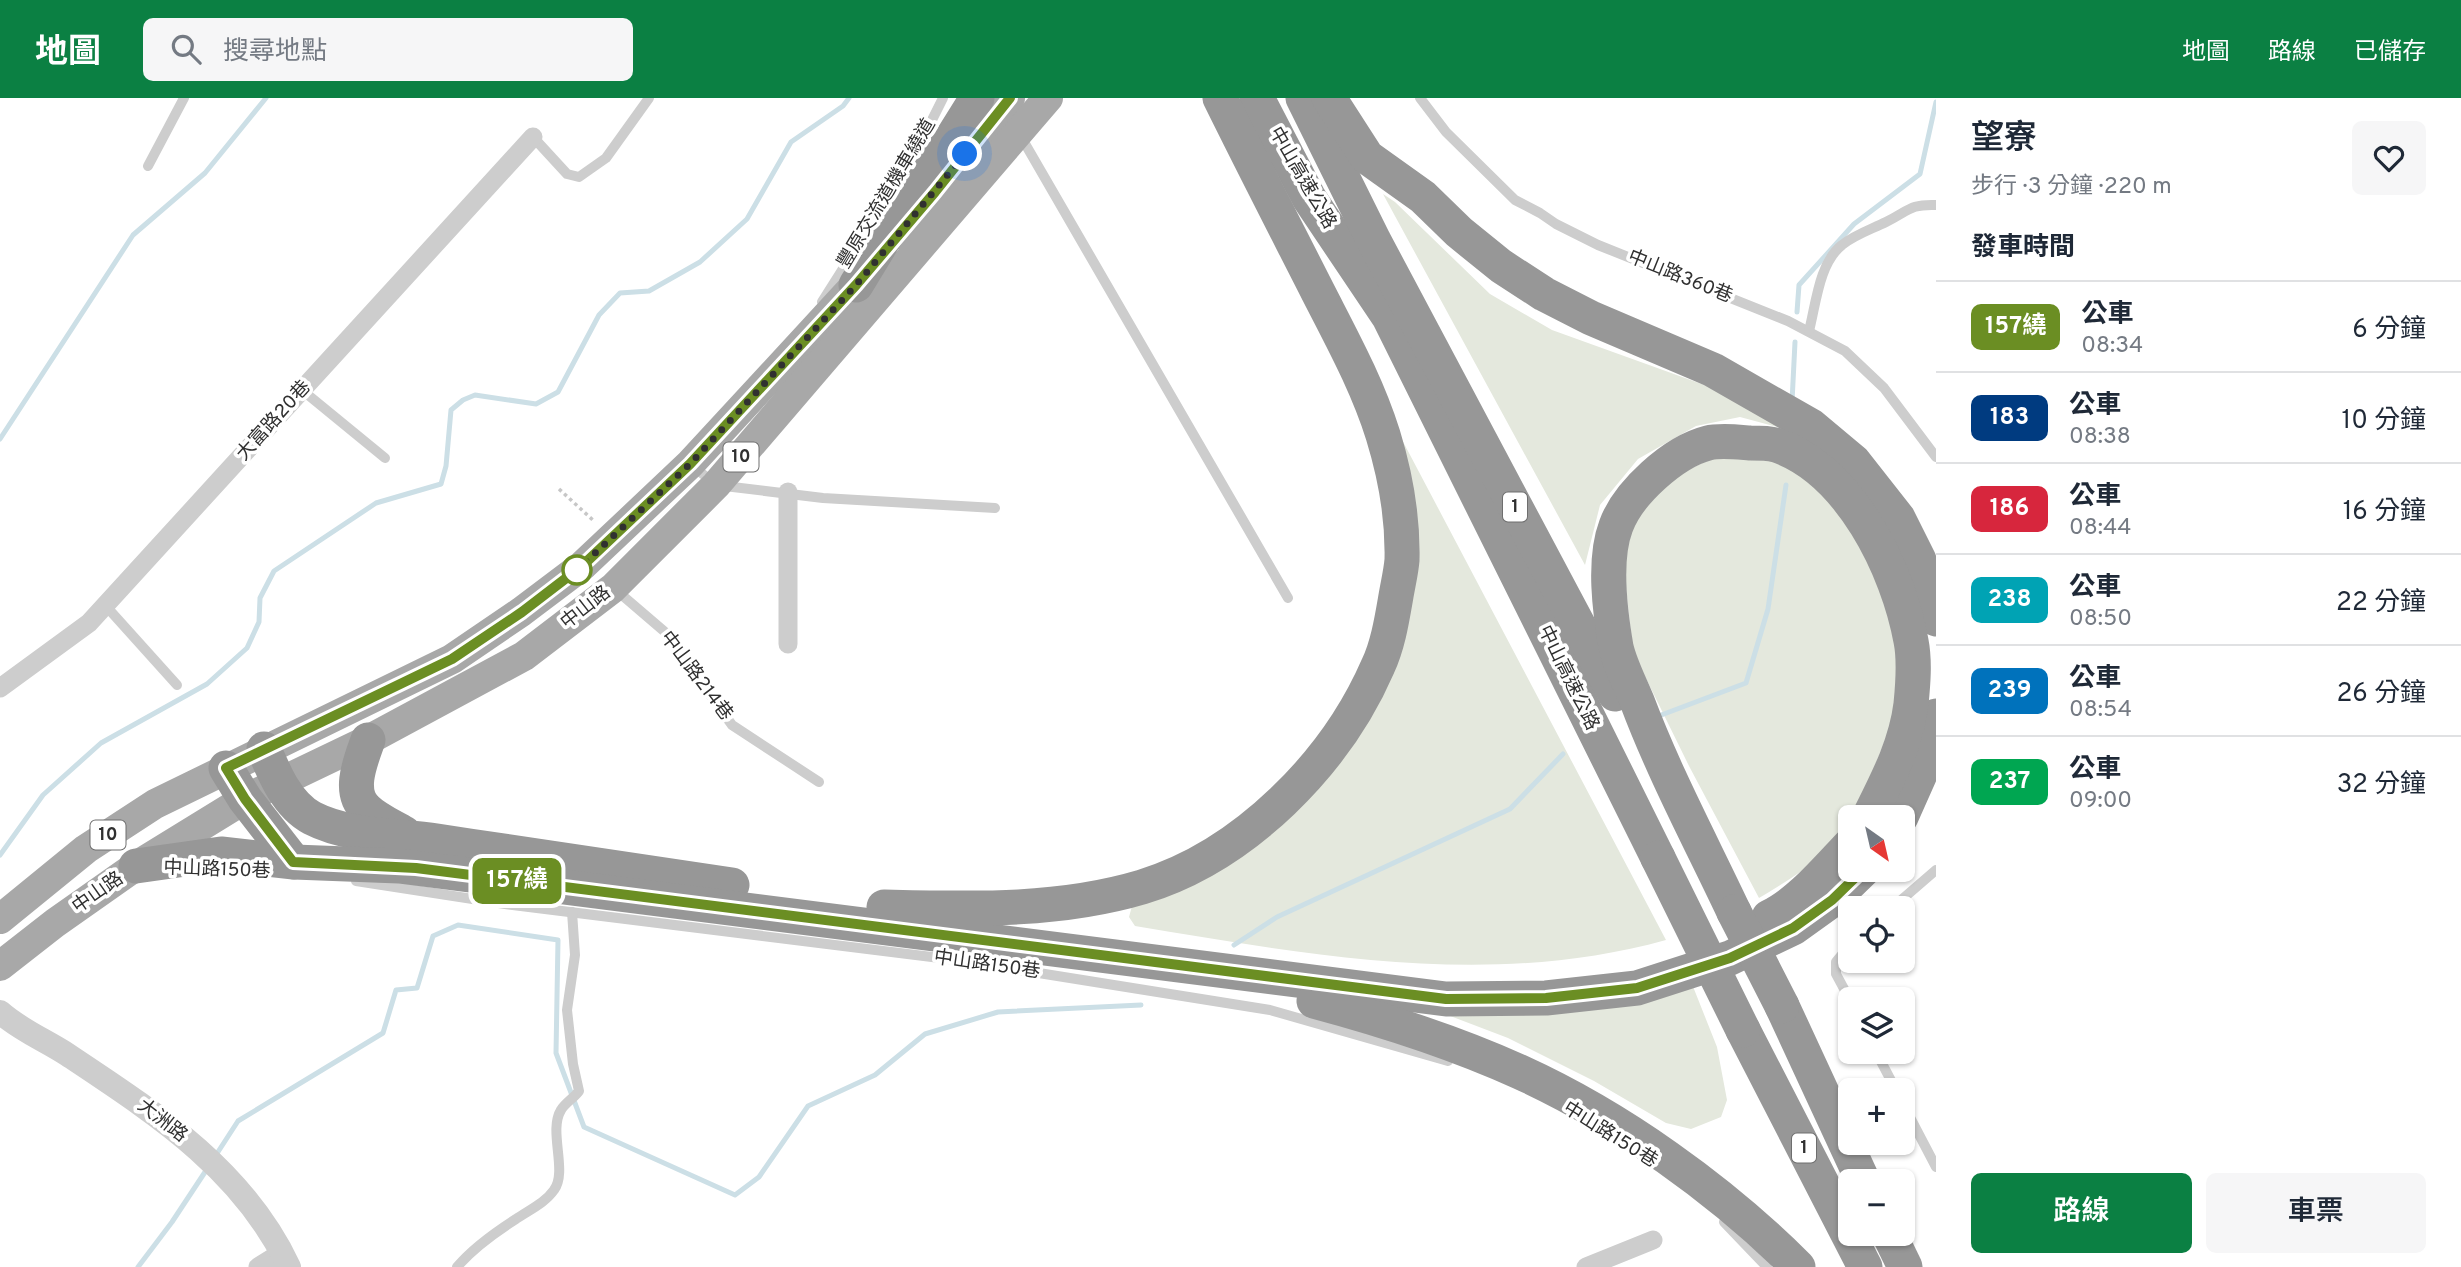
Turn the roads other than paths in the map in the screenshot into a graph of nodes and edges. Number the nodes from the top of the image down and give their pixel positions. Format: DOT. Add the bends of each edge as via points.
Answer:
graph roads {
  1 [pos="184,98"];
  2 [pos="649,98"];
  3 [pos="943,98"];
  4 [pos="976,98"];
  5 [pos="1010,98"];
  6 [pos="1048,98"];
  7 [pos="1220,98"];
  8 [pos="1257,98"];
  9 [pos="1303,98"];
  10 [pos="1329,98"];
  11 [pos="1420,98"];
  12 [pos="1018,131"];
  13 [pos="533,137"];
  14 [pos="148,166"];
  15 [pos="1936,205"];
  16 [pos="856,285"];
  17 [pos="1809,331"];
  18 [pos="785,361"];
  19 [pos="302,390"];
  20 [pos="1936,457"];
  21 [pos="384,458"];
  22 [pos="690,464"];
  23 [pos="716,485"];
  24 [pos="788,492"];
  25 [pos="995,508"];
  26 [pos="613,588"];
  27 [pos="1288,598"];
  28 [pos="105,605"];
  29 [pos="1936,619"];
  30 [pos="788,644"];
  31 [pos="177,685"];
  32 [pos="0,688"];
  33 [pos="1936,716"];
  34 [pos="368,740"];
  35 [pos="264,749"];
  36 [pos="226,768"];
  37 [pos="278,782"];
  38 [pos="819,782"];
  39 [pos="245,799"];
  40 [pos="1875,805"];
  41 [pos="1906,805"];
  42 [pos="416,857"];
  43 [pos="1838,857"];
  44 [pos="136,866"];
  45 [pos="296,869"];
  46 [pos="1936,870"];
  47 [pos="191,871"];
  48 [pos="344,879"];
  49 [pos="1851,882"];
  50 [pos="1906,896"];
  51 [pos="884,908"];
  52 [pos="572,912"];
  53 [pos="1734,912"];
  54 [pos="0,919"];
  55 [pos="1838,960"];
  56 [pos="0,966"];
  57 [pos="1221,971"];
  58 [pos="1843,987"];
  59 [pos="0,1012"];
  60 [pos="1463,1065"];
  61 [pos="1537,1093"];
  62 [pos="1915,1127"];
  63 [pos="1936,1167"];
  64 [pos="1857,1169"];
  65 [pos="1691,1190"];
  66 [pos="1720,1219"];
  67 [pos="1653,1240"];
  68 [pos="1895,1246"];
  69 [pos="286,1260"];
  70 [pos="258,1267"];
  71 [pos="457,1267"];
  72 [pos="1586,1267"];
  73 [pos="1767,1267"];
  74 [pos="1798,1267"];
  75 [pos="1865,1267"];
  76 [pos="1905,1267"];
  1 -- 14 [label="lane"];
  2 -- 13 [label="lane" via="606,158 579,177 566,174"];
  3 -- 18 [label="lane, 豐原交流道機車繞道" via="913,158"];
  4 -- 16 [label="highway"];
  5 -- 16 [label="main road, 中山路 / 10"];
  6 -- 12 [label="main road, 中山路 / 10"];
  7 -- 51 [label="highway" via="1362,377 1383,436 1394,479 1402,562 1379,665 1353,713 1304,781 1235,840 1198,863 1145,886 1090,900 1023,907"];
  8 -- 75 [label="highway, 中山高速公路 / 1, bridge" via="1309,198 1389,317"];
  9 -- 53 [label="highway, 中山高速公路 / 1" via="1374,241"];
  10 -- 29 [label="highway" via="1367,157 1423,197 1501,266 1591,318 1713,370 1811,426 1854,462 1898,517 1919,560"];
  11 -- 17 [label="lane, 中山路360巷" via="1446,132 1515,200 1598,244"];
  12 -- 23 [label="main road, 中山路 / 10"];
  12 -- 27 [label="lane"];
  13 -- 19 [label="street, 大富路20巷"];
  15 -- 17 [label="lane" via="1916,204 1843,244 1823,274"];
  16 -- 18 [label="main road, 中山路 / 10"];
  17 -- 20 [label="lane, 中山路360巷" via="1864,368"];
  18 -- 22 [label="main road, 中山路 / 10"];
  19 -- 21 [label="lane"];
  19 -- 28 [label="street, 大富路20巷"];
  22 -- 23 [label="lane"];
  22 -- 35 [label="main road, 中山路 / 10" via="582,566 452,659"];
  23 -- 24 [label="lane"];
  23 -- 26 [label="main road, 中山路 / 10"];
  24 -- 25 [label="lane"];
  24 -- 30 [label="street"];
  26 -- 34 [label="main road, 中山路 / 10" via="524,656"];
  26 -- 38 [label="lane, 中山路214巷" via="665,632 732,725"];
  28 -- 31 [label="lane"];
  28 -- 32 [label="street, 大富路20巷" via="89,623"];
  33 -- 41 [label="highway"];
  34 -- 37 [label="main road, 中山路 / 10"];
  34 -- 42 [label="highway" via="358,770 357,795 364,808"];
  35 -- 36 [label="main road, 中山路 / 10"];
  35 -- 37 [label="highway"];
  36 -- 39 [label="highway"];
  36 -- 54 [label="main road, 中山路 / 10" via="155,804 86,849"];
  37 -- 39 [label="main road, 中山路 / 10"];
  37 -- 42 [label="highway" via="310,817"];
  39 -- 44 [label="main road, 中山路 / 10"];
  39 -- 45 [label="highway"];
  40 -- 53 [label="highway" via="1904,742 1913,674 1912,641 1886,558 1830,479 1812,463 1774,444 1708,443 1677,457 1648,481 1616,527 1610,597 1617,650 1648,731"];
  42 -- 45 [label="highway"];
  42 -- 48 [label="lane, 中山路150巷"];
  42 -- 51 [label="highway"];
  42 -- 52 [label="lane, 中山路150巷"];
  42 -- 57 [label="highway"];
  43 -- 51 [label="highway" via="1779,912 1702,950 1569,975 1380,974"];
  44 -- 45 [label="highway" via="221,854"];
  44 -- 47 [label="lane, 中山路150巷"];
  44 -- 56 [label="main road, 中山路 / 10"];
  46 -- 50 [label="lane"];
  49 -- 57 [label="highway" via="1793,928 1730,958 1637,988 1546,998 1446,999"];
  52 -- 60 [label="lane, 中山路150巷" via="964,961 1270,1010"];
  52 -- 71 [label="lane" via="576,955 567,1010 579,1091 561,1108 557,1121 559,1180 535,1208 470,1252"];
  53 -- 64 [label="highway, 中山高速公路 / 1, bridge"];
  55 -- 58 [label="lane" via="1836,974"];
  57 -- 74 [label="highway" via="1454,1044 1582,1103 1669,1160 1762,1232"];
  59 -- 69 [label="street, 大洲路" via="155,1113 211,1161 254,1207"];
  61 -- 65 [label="lane, 中山路150巷" via="1574,1108"];
  62 -- 63 [label="lane"];
  66 -- 73 [label="lane"];
  67 -- 72 [label="street"];
  68 -- 76 [label="highway"];
  69 -- 70 [label="street"];
}
